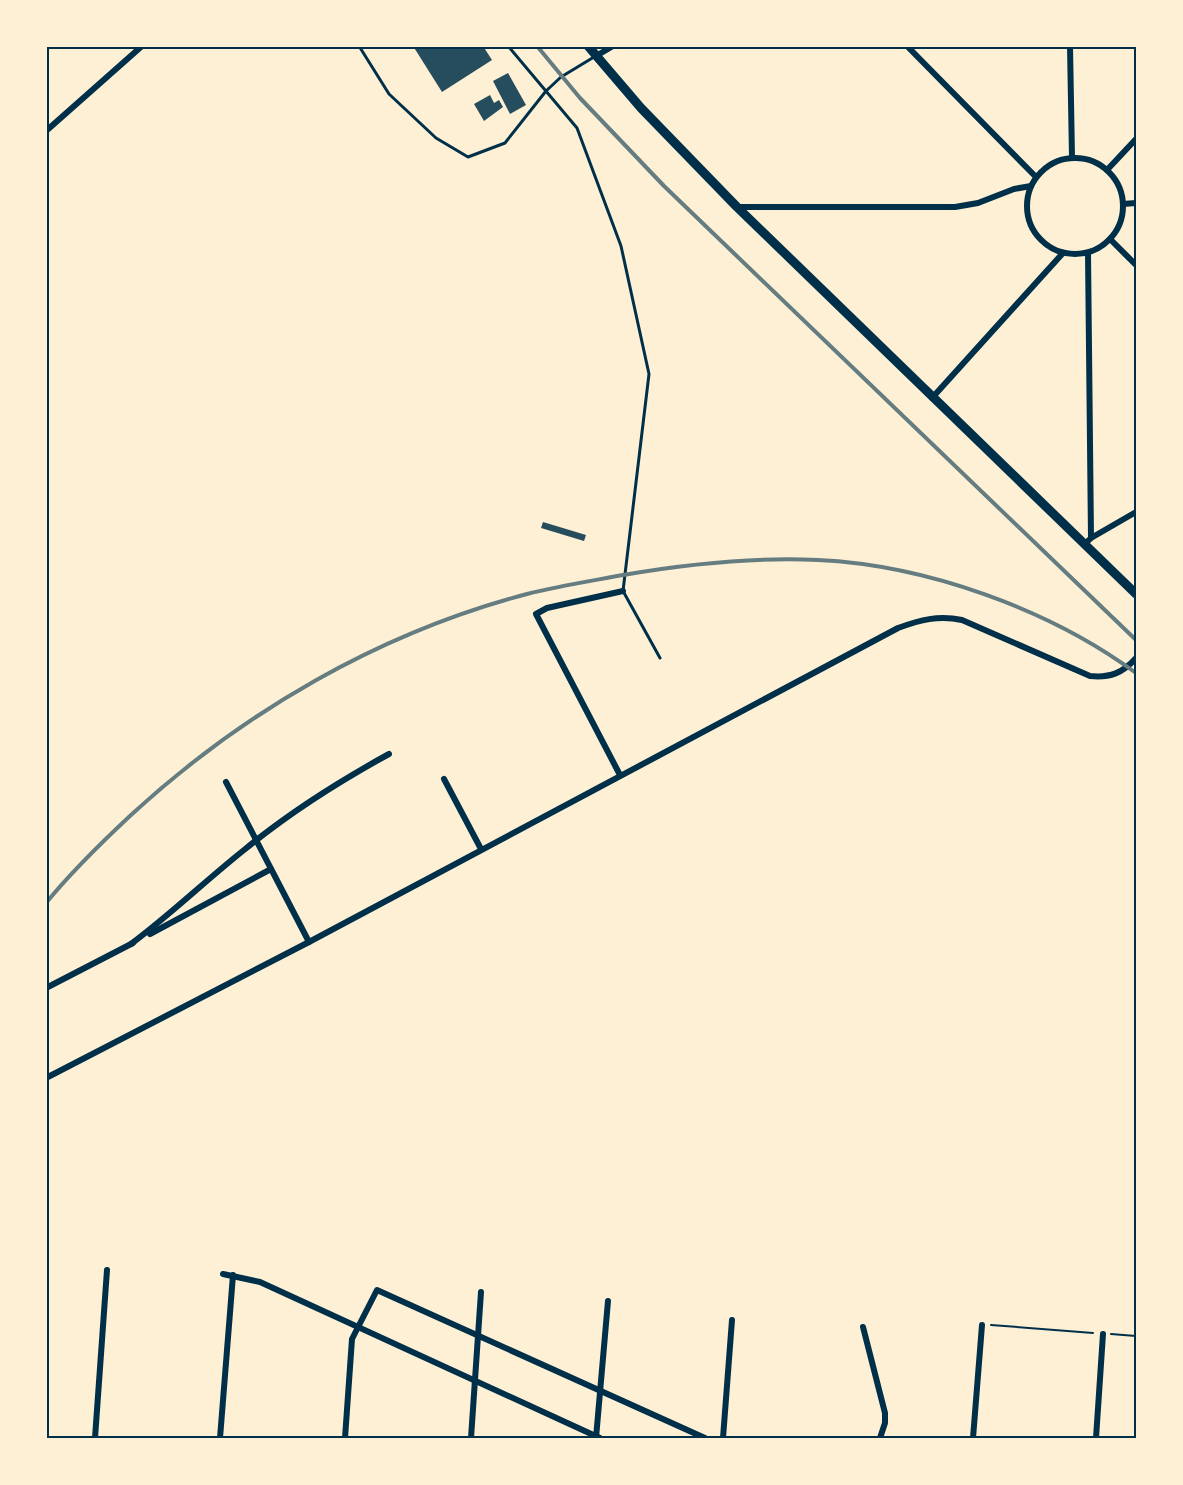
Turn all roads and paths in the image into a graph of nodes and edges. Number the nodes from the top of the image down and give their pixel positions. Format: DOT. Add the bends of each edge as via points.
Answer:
graph roads {
  1 [pos="142,46"];
  2 [pos="359,46"];
  3 [pos="508,46"];
  4 [pos="588,46"];
  5 [pos="613,46"];
  6 [pos="907,46"];
  7 [pos="1070,46"];
  8 [pos="596,56"];
  9 [pos="546,91"];
  10 [pos="46,131"];
  11 [pos="1137,140"];
  12 [pos="1072,158"];
  13 [pos="1107,170"];
  14 [pos="1036,177"];
  15 [pos="1031,186"];
  16 [pos="1137,203"];
  17 [pos="1124,204"];
  18 [pos="737,207"];
  19 [pos="1110,239"];
  20 [pos="1063,253"];
  21 [pos="1088,253"];
  22 [pos="1137,265"];
  23 [pos="932,398"];
  24 [pos="1137,512"];
  25 [pos="1088,541"];
  26 [pos="623,591"];
  27 [pos="1137,594"];
  28 [pos="660,658"];
  29 [pos="1137,658"];
  30 [pos="389,754"];
  31 [pos="620,775"];
  32 [pos="444,779"];
  33 [pos="226,782"];
  34 [pos="256,841"];
  35 [pos="481,849"];
  36 [pos="271,869"];
  37 [pos="309,942"];
  38 [pos="130,944"];
  39 [pos="46,988"];
  40 [pos="46,1078"];
  41 [pos="107,1270"];
  42 [pos="223,1274"];
  43 [pos="233,1275"];
  44 [pos="481,1292"];
  45 [pos="608,1301"];
  46 [pos="732,1320"];
  47 [pos="982,1324"];
  48 [pos="357,1327"];
  49 [pos="863,1327"];
  50 [pos="1103,1334"];
  51 [pos="478,1336"];
  52 [pos="1137,1336"];
  53 [pos="475,1381"];
  54 [pos="601,1393"];
  55 [pos="95,1438"];
  56 [pos="220,1438"];
  57 [pos="345,1438"];
  58 [pos="471,1438"];
  59 [pos="598,1438"];
  60 [pos="705,1438"];
  61 [pos="723,1438"];
  62 [pos="880,1438"];
  63 [pos="973,1438"];
  64 [pos="1096,1438"];
  1 -- 10 [label="street"];
  2 -- 9 [label="lane" via="389,94 436,138 468,157 505,144"];
  3 -- 9 [label="lane"];
  4 -- 8 [label="main road"];
  5 -- 8 [label="street"];
  6 -- 14 [label="street"];
  7 -- 12 [label="street"];
  8 -- 9 [label="lane"];
  8 -- 18 [label="main road"];
  9 -- 26 [label="lane" via="578,128 607,205 621,246 649,367"];
  11 -- 13 [label="street"];
  12 -- 13 [label="street" via="1091,160"];
  12 -- 14 [label="street" via="1052,163"];
  13 -- 17 [label="street" via="1119,185"];
  14 -- 15 [label="street"];
  15 -- 18 [label="street" via="955,207"];
  15 -- 20 [label="street" via="1027,202 1032,227 1042,240"];
  16 -- 17 [label="street"];
  17 -- 19 [label="street" via="1120,223"];
  18 -- 23 [label="main road"];
  19 -- 21 [label="street"];
  19 -- 22 [label="street"];
  20 -- 21 [label="street"];
  20 -- 23 [label="street"];
  21 -- 25 [label="street"];
  23 -- 25 [label="main road"];
  24 -- 25 [label="street"];
  25 -- 27 [label="main road"];
  26 -- 28 [label="lane"];
  26 -- 31 [label="street" via="547,608 537,614"];
  29 -- 31 [label="street" via="1118,674 1090,676 962,620 940,617 917,621"];
  30 -- 34 [label="street" via="336,783"];
  31 -- 35 [label="street"];
  32 -- 35 [label="street"];
  33 -- 34 [label="street"];
  34 -- 36 [label="street"];
  34 -- 38 [label="street"];
  35 -- 37 [label="street"];
  36 -- 37 [label="street"];
  36 -- 38 [label="street"];
  37 -- 40 [label="street"];
  38 -- 39 [label="street"];
  41 -- 55 [label="street"];
  42 -- 43 [label="street"];
  43 -- 48 [label="street" via="261,1282"];
  43 -- 56 [label="street"];
  44 -- 51 [label="street"];
  45 -- 54 [label="street"];
  46 -- 61 [label="street"];
  47 -- 50 [label="path"];
  47 -- 63 [label="street"];
  48 -- 51 [label="street" via="377,1290"];
  48 -- 53 [label="street"];
  48 -- 57 [label="street" via="352,1339"];
  49 -- 62 [label="street" via="885,1413"];
  50 -- 52 [label="path"];
  50 -- 64 [label="street"];
  51 -- 53 [label="street"];
  51 -- 54 [label="street"];
  53 -- 58 [label="street"];
  53 -- 59 [label="street"];
  54 -- 59 [label="street"];
  54 -- 60 [label="street"];
}
